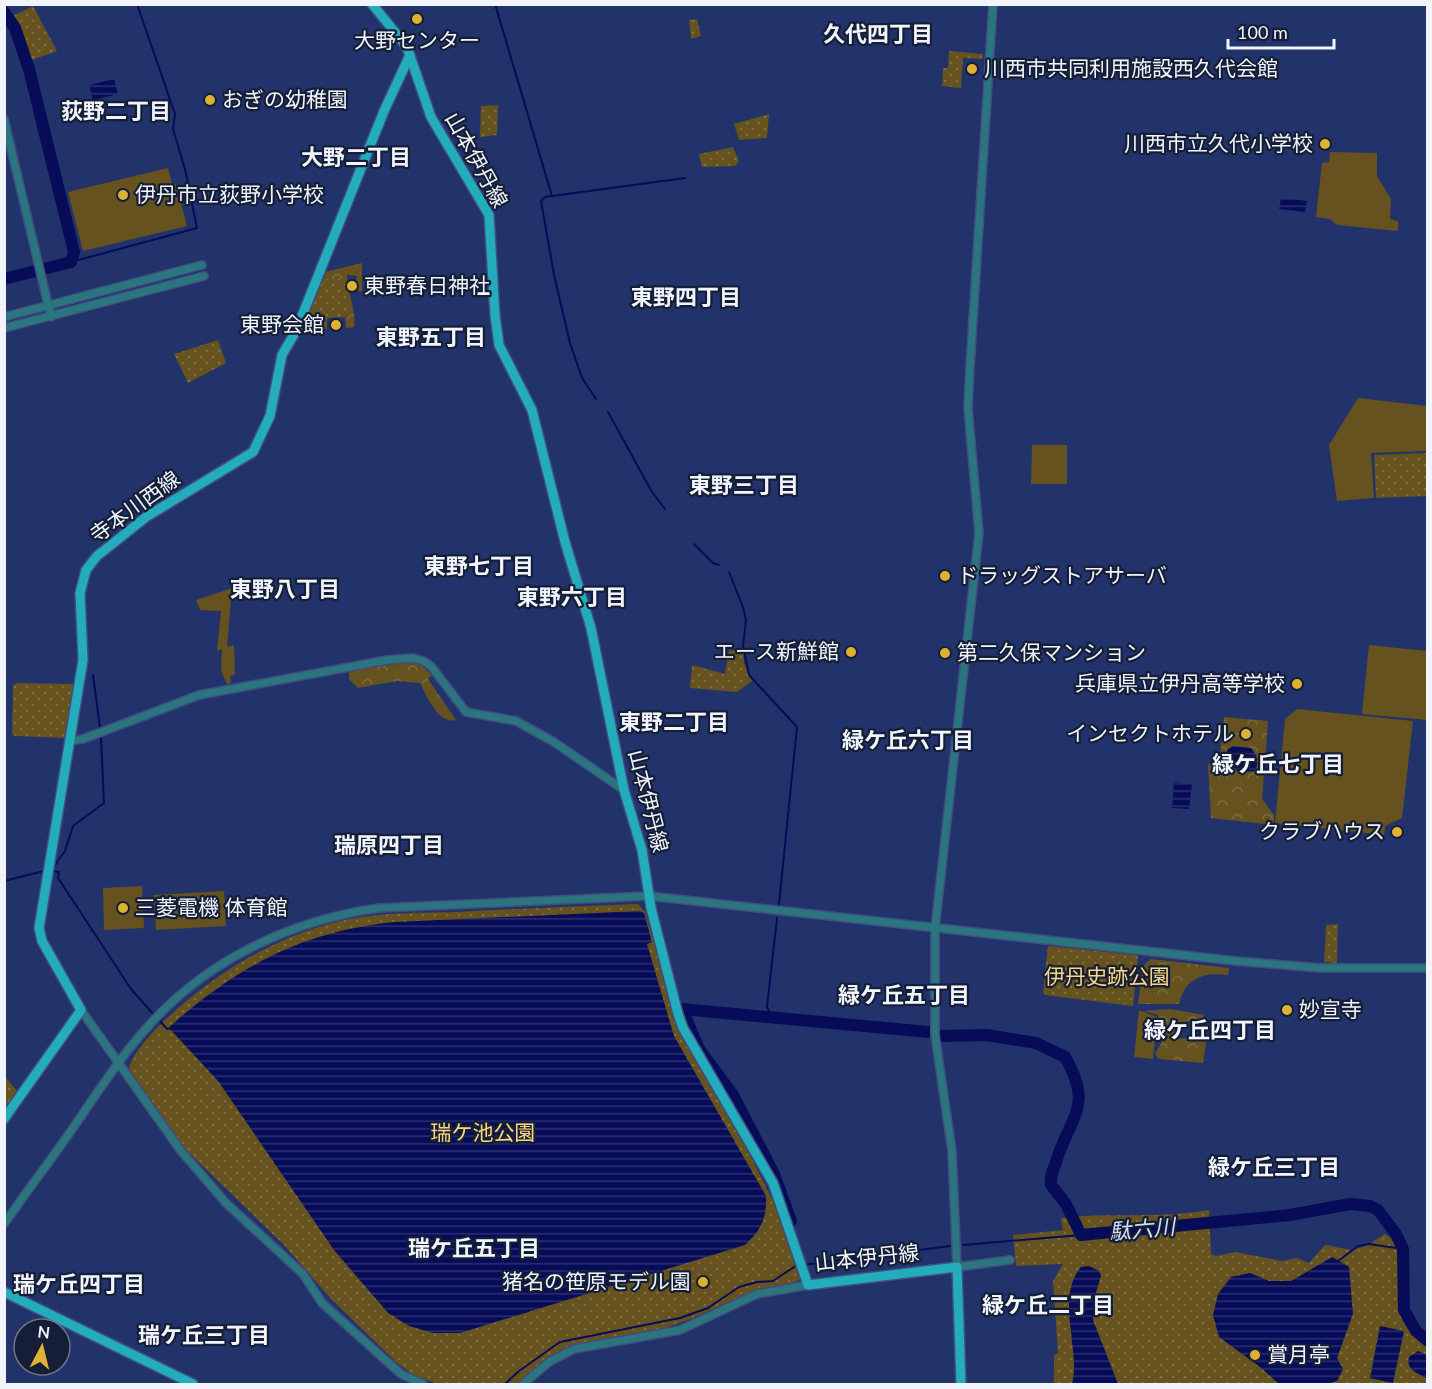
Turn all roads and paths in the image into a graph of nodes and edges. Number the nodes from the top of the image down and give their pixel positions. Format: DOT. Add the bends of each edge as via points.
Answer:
graph roads {
  1 [pos="372,4"];
  2 [pos="993,4"];
  3 [pos="410,55"];
  4 [pos="4,119"];
  5 [pos="202,265"];
  6 [pos="204,276"];
  7 [pos="49,306"];
  8 [pos="4,317"];
  9 [pos="51,317"];
  10 [pos="4,328"];
  11 [pos="69,741"];
  12 [pos="624,790"];
  13 [pos="650,896"];
  14 [pos="935,929"];
  15 [pos="1428,968"];
  16 [pos="81,1010"];
  17 [pos="119,1062"];
  18 [pos="4,1119"];
  19 [pos="4,1224"];
  20 [pos="1010,1260"];
  21 [pos="957,1267"];
  22 [pos="808,1285"];
  23 [pos="4,1292"];
  24 [pos="193,1384"];
  25 [pos="423,1384"];
  26 [pos="523,1384"];
  27 [pos="961,1384"];
  1 -- 3 [label="main road, 山本伊丹線"];
  2 -- 14 [label="street" via="969,398 979,533"];
  3 -- 11 [label="main road, 寺本川西線" via="296,331 282,355 270,416 253,452 146,517 97,556 86,570 80,600 83,660"];
  3 -- 12 [label="main road, 山本伊丹線" via="431,117 489,215 499,345 534,418 597,651"];
  4 -- 7 [label="street"];
  5 -- 7 [label="street"];
  6 -- 9 [label="street"];
  7 -- 8 [label="street"];
  7 -- 9 [label="street"];
  9 -- 10 [label="street"];
  11 -- 12 [label="street" via="199,695 413,658 431,666 466,712 516,722 554,742"];
  11 -- 16 [label="main road, 寺本川西線" via="39,922 40,935"];
  12 -- 13 [label="main road, 山本伊丹線" via="642,850"];
  13 -- 14 [label="street"];
  13 -- 17 [label="street" via="379,908 323,919 269,938 209,973 165,1009"];
  13 -- 22 [label="main road, 山本伊丹線" via="683,1028 773,1183"];
  14 -- 15 [label="street" via="1320,968"];
  14 -- 21 [label="street" via="935,1033 952,1151"];
  16 -- 17 [label="street"];
  16 -- 18 [label="main road"];
  17 -- 19 [label="street"];
  17 -- 25 [label="street" via="181,1151 226,1203 303,1274 330,1310 401,1374"];
  20 -- 21 [label="street"];
  21 -- 22 [label="main road, 山本伊丹線"];
  21 -- 27 [label="main road"];
  22 -- 26 [label="street" via="757,1294 680,1330 574,1349 549,1362"];
  23 -- 24 [label="main road"];
}
